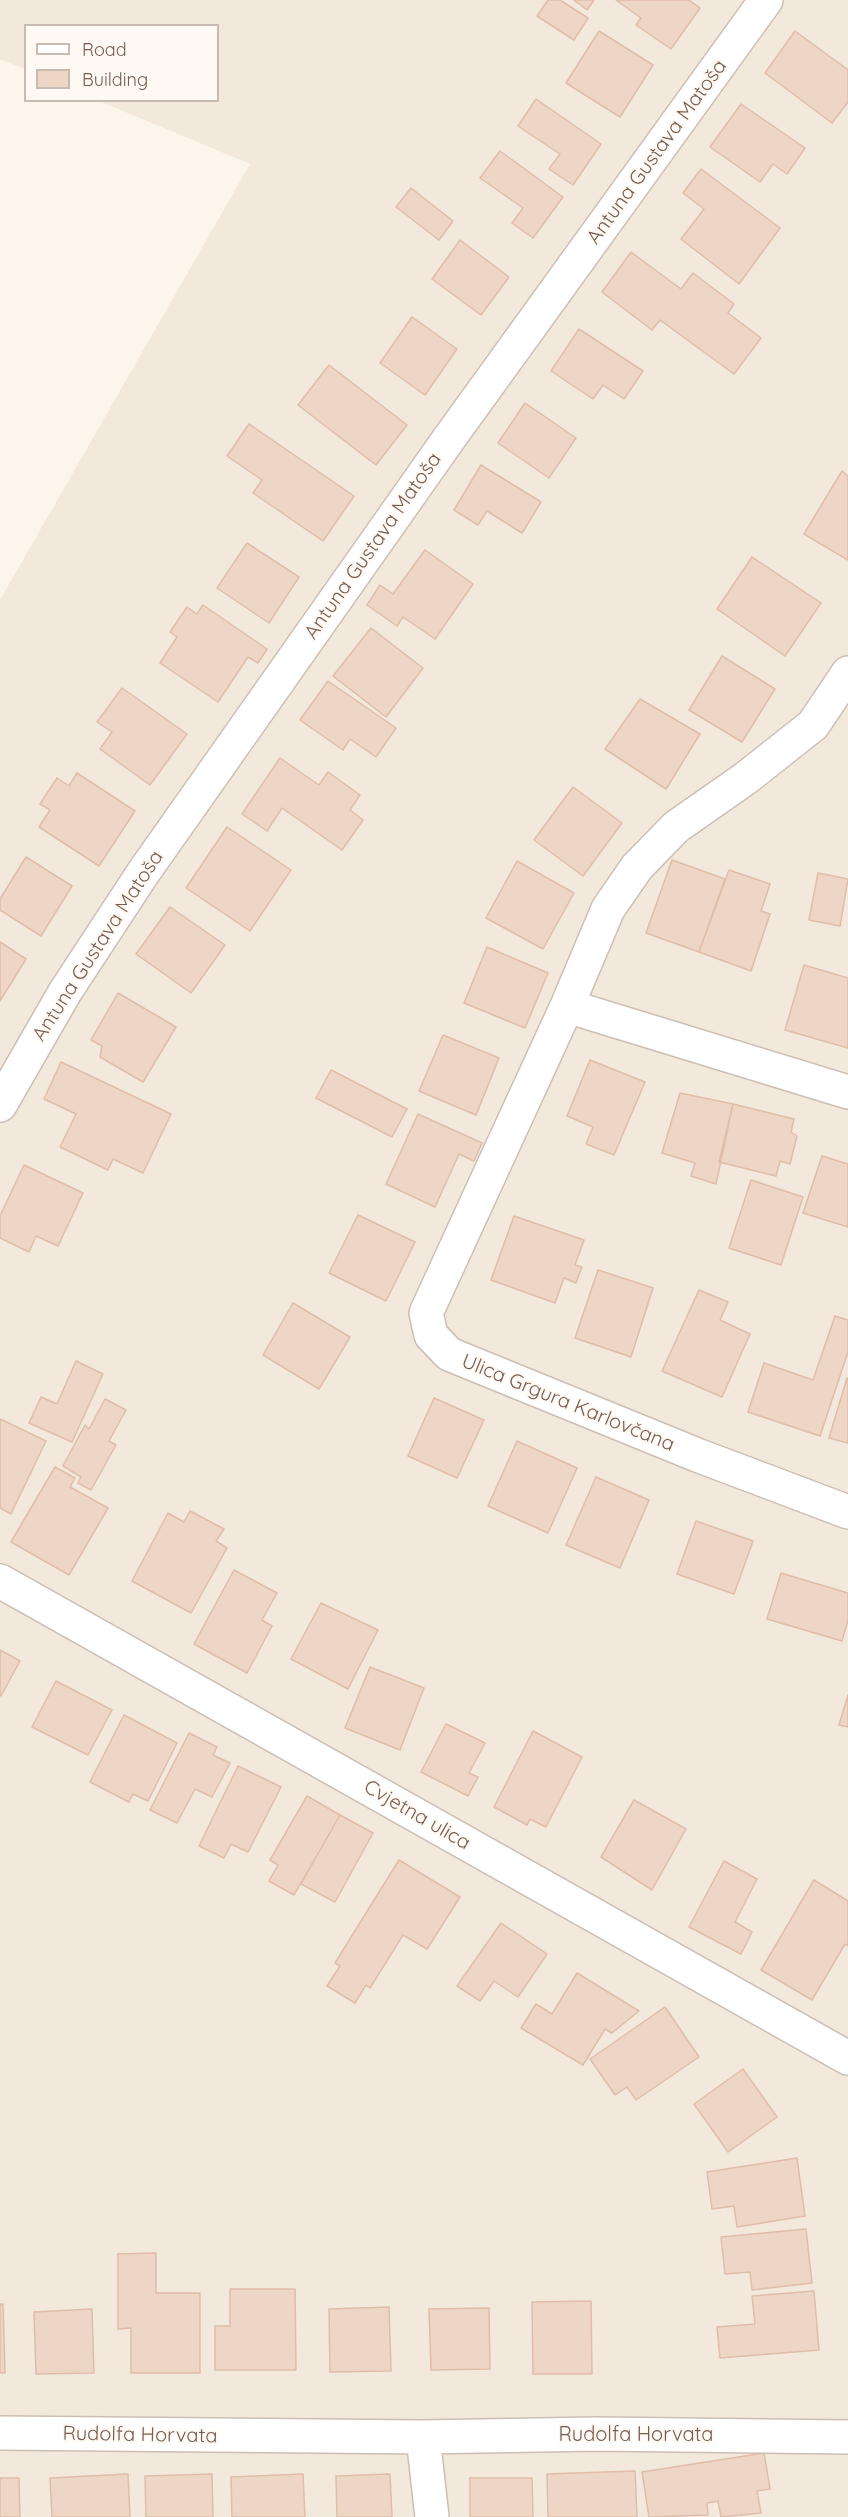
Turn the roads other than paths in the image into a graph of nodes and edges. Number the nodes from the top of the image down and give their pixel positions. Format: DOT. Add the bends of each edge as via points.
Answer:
graph roads {
  1 [pos="766,0"];
  2 [pos="848,673"];
  3 [pos="567,1006"];
  4 [pos="848,1092"];
  5 [pos="0,1105"];
  6 [pos="848,1512"];
  7 [pos="0,1581"];
  8 [pos="843,2060"];
  9 [pos="0,2433"];
  10 [pos="423,2437"];
  11 [pos="848,2437"];
  12 [pos="432,2517"];
  1 -- 5 [label="street, Antuna Gustava Matoša" via="448,440 143,873 65,992"];
  2 -- 3 [label="street, Ulica Grgura Karlovčana" via="813,725 676,827 637,867 608,909"];
  3 -- 4 [label="street"];
  3 -- 6 [label="street, Ulica Grgura Karlovčana" via="426,1313 431,1335 448,1354"];
  7 -- 8 [label="street, Cvjetna ulica"];
  9 -- 10 [label="street, Rudolfa Horvata"];
  10 -- 11 [label="street, Rudolfa Horvata"];
  10 -- 12 [label="street"];
}
